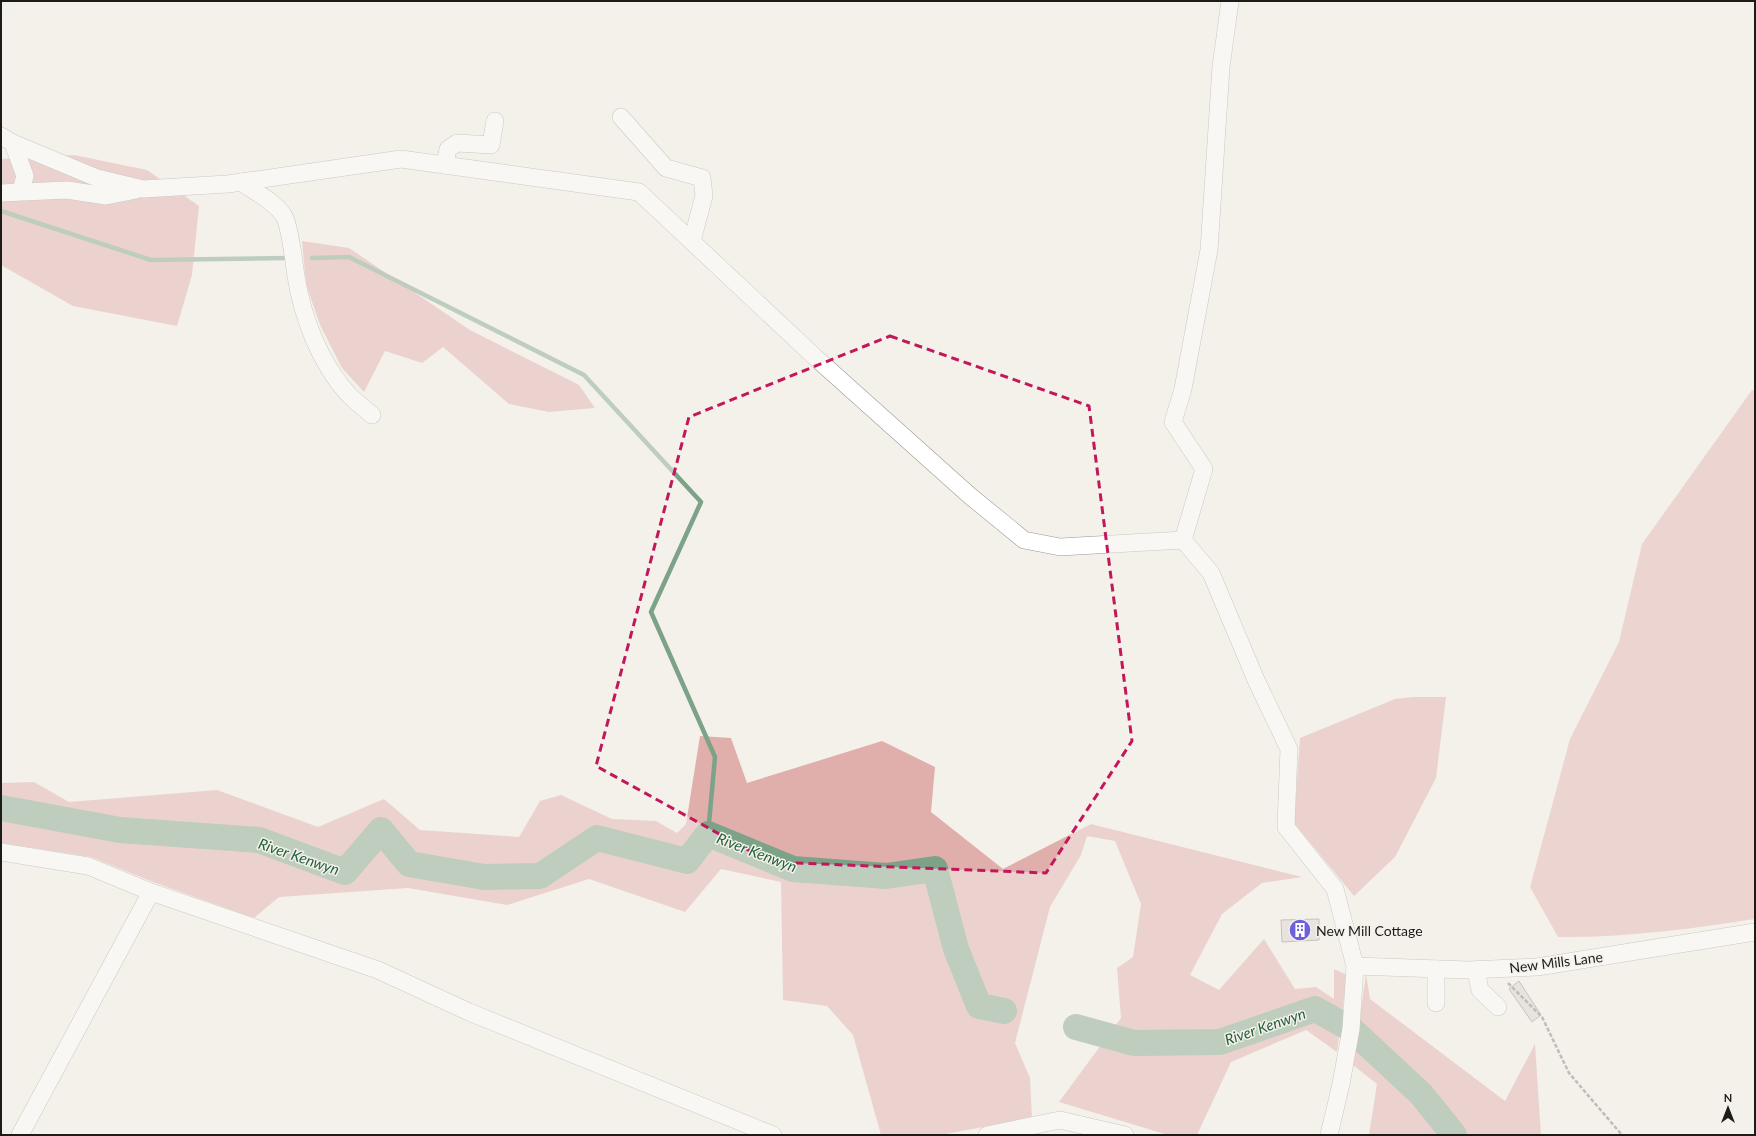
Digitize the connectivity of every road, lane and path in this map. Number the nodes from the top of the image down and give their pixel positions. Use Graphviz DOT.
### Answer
graph roads {
  1 [pos="1230,1"];
  2 [pos="621,117"];
  3 [pos="495,120"];
  4 [pos="7,139"];
  5 [pos="445,165"];
  6 [pos="241,182"];
  7 [pos="143,189"];
  8 [pos="21,191"];
  9 [pos="1,193"];
  10 [pos="692,241"];
  11 [pos="372,415"];
  12 [pos="1183,540"];
  13 [pos="1,852"];
  14 [pos="151,892"];
  15 [pos="1755,932"];
  16 [pos="1355,966"];
  17 [pos="1436,969"];
  18 [pos="1493,969"];
  19 [pos="1476,970"];
  20 [pos="1436,1003"];
  21 [pos="1498,1007"];
  22 [pos="20,1135"];
  23 [pos="773,1135"];
  24 [pos="987,1135"];
  25 [pos="1125,1135"];
  26 [pos="1328,1135"];
  27 [pos="1622,1135"];
  1 -- 12 [label="street"];
  2 -- 10 [label="street"];
  3 -- 5 [label="street"];
  4 -- 7 [label="street"];
  4 -- 8 [label="street"];
  5 -- 6 [label="street"];
  5 -- 10 [label="street"];
  6 -- 7 [label="street"];
  6 -- 11 [label="street"];
  7 -- 8 [label="street"];
  8 -- 9 [label="street"];
  10 -- 12 [label="street"];
  12 -- 16 [label="street"];
  13 -- 14 [label="street"];
  14 -- 22 [label="street"];
  14 -- 23 [label="street"];
  15 -- 18 [label="street, New Mills Lane"];
  16 -- 17 [label="street, New Mills Lane"];
  16 -- 26 [label="street"];
  17 -- 19 [label="street, New Mills Lane"];
  17 -- 20 [label="street"];
  18 -- 19 [label="street, New Mills Lane"];
  18 -- 27 [label="path"];
  19 -- 21 [label="street"];
  24 -- 25 [label="street"];
}
